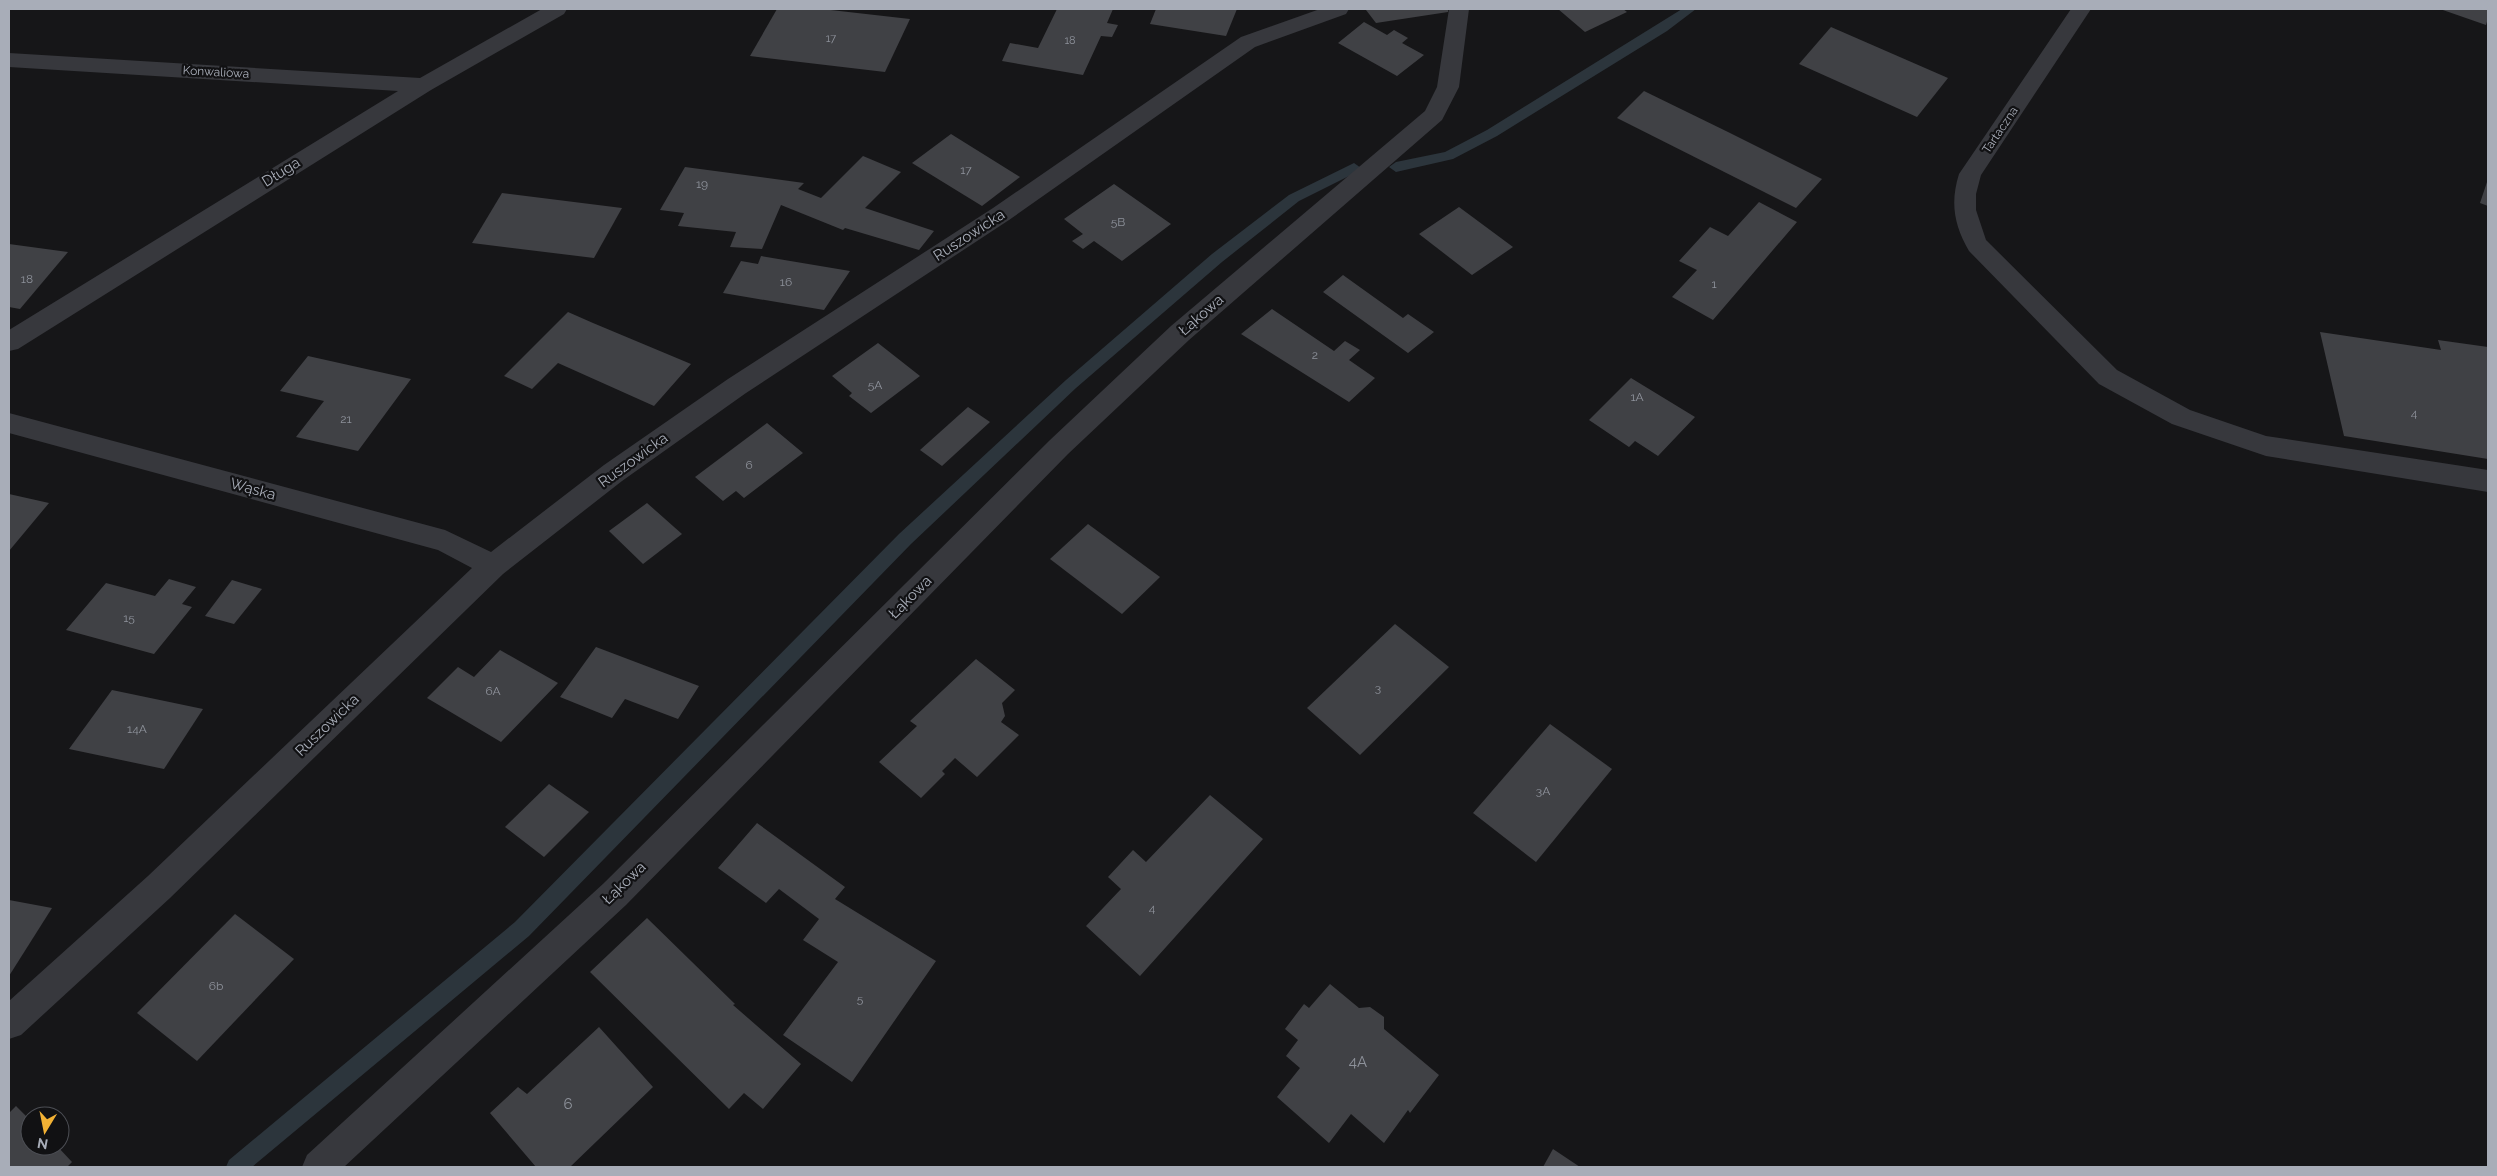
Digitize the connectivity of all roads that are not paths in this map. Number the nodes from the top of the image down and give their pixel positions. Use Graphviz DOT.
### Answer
graph roads {
  1 [pos="557,9"];
  2 [pos="1339,9"];
  3 [pos="1459,9"];
  4 [pos="2081,9"];
  5 [pos="9,60"];
  6 [pos="423,84"];
  7 [pos="9,342"];
  8 [pos="9,423"];
  9 [pos="2488,481"];
  10 [pos="493,566"];
  11 [pos="9,1023"];
  12 [pos="319,1167"];
  1 -- 6 [label="street, Długa"];
  2 -- 10 [label="street, Ruszowicka"];
  3 -- 12 [label="street, Łąkowa"];
  4 -- 9 [label="street, Tartaczna"];
  5 -- 6 [label="street, Konwaliowa"];
  6 -- 7 [label="street, Długa"];
  8 -- 10 [label="street, Wąska"];
  10 -- 11 [label="street, Ruszowicka"];
}
